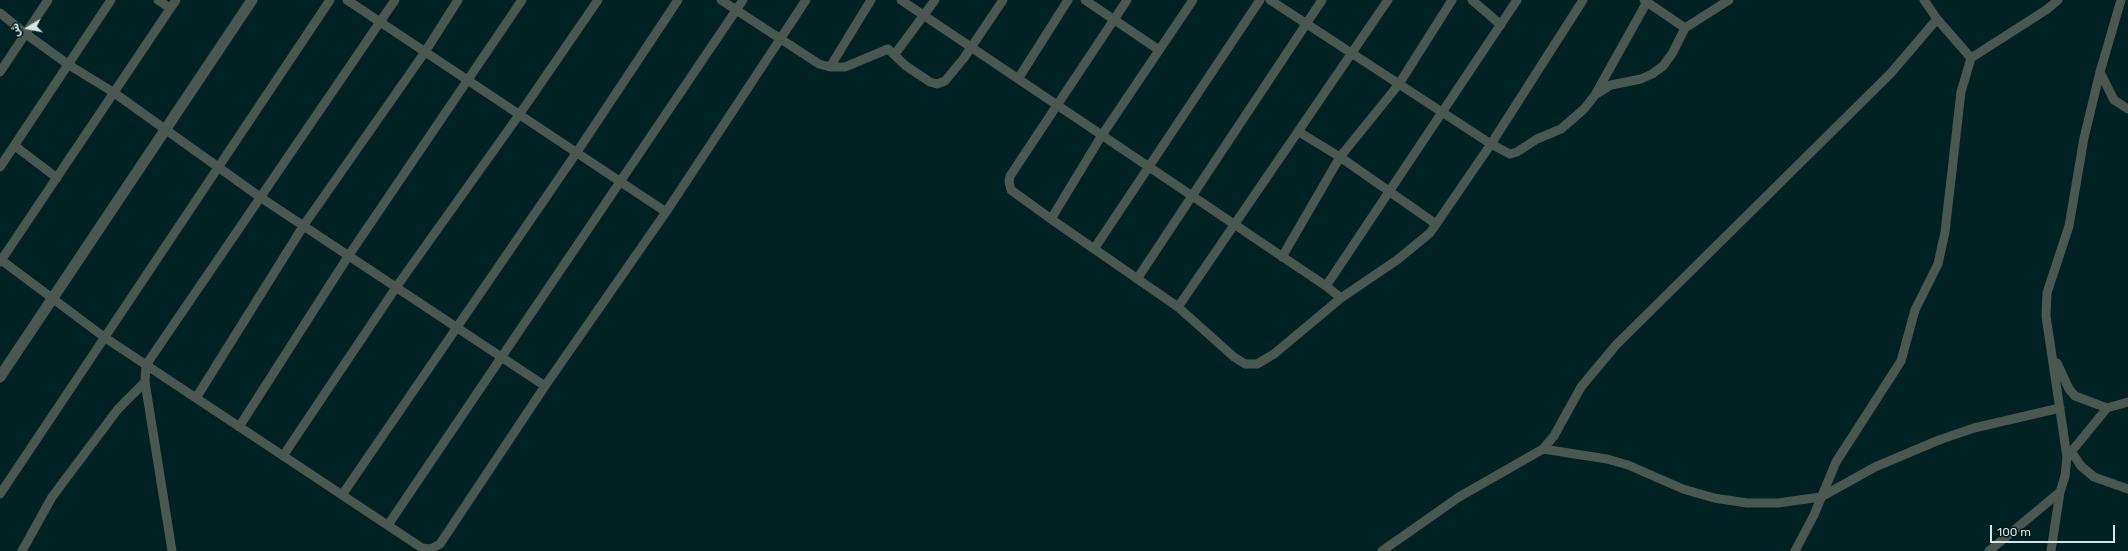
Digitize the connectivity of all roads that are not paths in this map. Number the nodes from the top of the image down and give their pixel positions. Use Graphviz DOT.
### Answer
graph roads {
  1 [pos="48,0"];
  2 [pos="111,0"];
  3 [pos="158,0"];
  4 [pos="176,0"];
  5 [pos="252,0"];
  6 [pos="330,0"];
  7 [pos="347,0"];
  8 [pos="395,0"];
  9 [pos="458,0"];
  10 [pos="522,0"];
  11 [pos="598,0"];
  12 [pos="678,0"];
  13 [pos="721,0"];
  14 [pos="743,0"];
  15 [pos="806,0"];
  16 [pos="871,0"];
  17 [pos="901,0"];
  18 [pos="935,0"];
  19 [pos="1003,0"];
  20 [pos="1068,0"];
  21 [pos="1085,0"];
  22 [pos="1128,0"];
  23 [pos="1193,0"];
  24 [pos="1260,0"];
  25 [pos="1270,0"];
  26 [pos="1322,0"];
  27 [pos="1388,0"];
  28 [pos="1452,0"];
  29 [pos="1472,0"];
  30 [pos="1517,0"];
  31 [pos="1583,0"];
  32 [pos="1729,0"];
  33 [pos="1924,0"];
  34 [pos="2058,0"];
  35 [pos="2121,0"];
  36 [pos="1646,1"];
  37 [pos="170,8"];
  38 [pos="736,10"];
  39 [pos="0,13"];
  40 [pos="924,16"];
  41 [pos="1937,19"];
  42 [pos="1114,20"];
  43 [pos="380,22"];
  44 [pos="1307,22"];
  45 [pos="1501,25"];
  46 [pos="1685,28"];
  47 [pos="26,34"];
  48 [pos="780,40"];
  49 [pos="972,47"];
  50 [pos="1159,50"];
  51 [pos="424,52"];
  52 [pos="895,54"];
  53 [pos="1352,54"];
  54 [pos="1971,58"];
  55 [pos="69,65"];
  56 [pos="830,67"];
  57 [pos="0,72"];
  58 [pos="2100,72"];
  59 [pos="1018,79"];
  60 [pos="468,81"];
  61 [pos="1399,84"];
  62 [pos="113,92"];
  63 [pos="1595,95"];
  64 [pos="1058,106"];
  65 [pos="2128,109"];
  66 [pos="1443,113"];
  67 [pos="519,115"];
  68 [pos="167,129"];
  69 [pos="1299,132"];
  70 [pos="1102,135"];
  71 [pos="1491,144"];
  72 [pos="15,146"];
  73 [pos="577,152"];
  74 [pos="1340,157"];
  75 [pos="0,168"];
  76 [pos="217,168"];
  77 [pos="1149,168"];
  78 [pos="57,178"];
  79 [pos="620,181"];
  80 [pos="1390,191"];
  81 [pos="260,197"];
  82 [pos="1192,197"];
  83 [pos="666,212"];
  84 [pos="1051,219"];
  85 [pos="1436,224"];
  86 [pos="304,225"];
  87 [pos="1235,225"];
  88 [pos="1094,249"];
  89 [pos="349,255"];
  90 [pos="1282,257"];
  91 [pos="0,260"];
  92 [pos="1137,279"];
  93 [pos="397,286"];
  94 [pos="1326,286"];
  95 [pos="52,297"];
  96 [pos="1341,298"];
  97 [pos="1178,307"];
  98 [pos="457,327"];
  99 [pos="104,338"];
  100 [pos="2052,352"];
  101 [pos="501,357"];
  102 [pos="146,365"];
  103 [pos="0,377"];
  104 [pos="145,382"];
  105 [pos="545,386"];
  106 [pos="196,398"];
  107 [pos="2128,402"];
  108 [pos="2060,408"];
  109 [pos="2107,408"];
  110 [pos="239,426"];
  111 [pos="1542,449"];
  112 [pos="2069,454"];
  113 [pos="283,456"];
  114 [pos="2128,489"];
  115 [pos="2060,492"];
  116 [pos="0,494"];
  117 [pos="342,495"];
  118 [pos="1821,498"];
  119 [pos="388,525"];
  120 [pos="22,551"];
  121 [pos="172,551"];
  122 [pos="1382,551"];
  123 [pos="1795,551"];
  124 [pos="1989,551"];
  125 [pos="2051,551"];
  1 -- 47 [label="street"];
  2 -- 55 [label="street"];
  3 -- 37 [label="street"];
  4 -- 37 [label="street"];
  5 -- 68 [label="street"];
  6 -- 76 [label="street"];
  7 -- 43 [label="street"];
  8 -- 43 [label="street"];
  9 -- 51 [label="street"];
  10 -- 60 [label="street"];
  11 -- 67 [label="street"];
  12 -- 73 [label="street"];
  13 -- 38 [label="street"];
  14 -- 38 [label="street"];
  15 -- 48 [label="street"];
  16 -- 56 [label="street"];
  17 -- 40 [label="street"];
  18 -- 40 [label="street"];
  19 -- 49 [label="street"];
  20 -- 59 [label="street"];
  21 -- 42 [label="street"];
  22 -- 42 [label="street"];
  23 -- 50 [label="street"];
  24 -- 77 [label="street"];
  25 -- 44 [label="street"];
  26 -- 44 [label="street"];
  27 -- 53 [label="street"];
  28 -- 61 [label="street"];
  29 -- 45 [label="street"];
  30 -- 45 [label="street"];
  31 -- 71 [label="street"];
  32 -- 46 [label="street"];
  33 -- 41 [label="street"];
  34 -- 54 [label="street"];
  35 -- 58 [label="street"];
  36 -- 46 [label="street"];
  36 -- 63 [label="street"];
  37 -- 62 [label="street"];
  38 -- 48 [label="street"];
  38 -- 79 [label="street"];
  39 -- 47 [label="street"];
  40 -- 49 [label="street"];
  40 -- 52 [label="street"];
  41 -- 54 [label="street"];
  41 -- 111 [label="street"];
  42 -- 50 [label="street"];
  42 -- 64 [label="street"];
  43 -- 51 [label="street"];
  43 -- 81 [label="street"];
  44 -- 53 [label="street"];
  44 -- 82 [label="street"];
  45 -- 66 [label="street"];
  46 -- 63 [label="street"];
  47 -- 55 [label="street"];
  47 -- 57 [label="street"];
  48 -- 56 [label="street"];
  48 -- 83 [label="street"];
  49 -- 52 [label="street"];
  49 -- 59 [label="street"];
  50 -- 70 [label="street"];
  51 -- 60 [label="street"];
  51 -- 86 [label="street"];
  52 -- 56 [label="street"];
  53 -- 61 [label="street"];
  53 -- 69 [label="street"];
  54 -- 118 [label="street"];
  55 -- 62 [label="street"];
  55 -- 72 [label="street"];
  58 -- 65 [label="street"];
  58 -- 100 [label="street"];
  59 -- 64 [label="street"];
  60 -- 67 [label="street"];
  60 -- 89 [label="street"];
  61 -- 66 [label="street"];
  61 -- 74 [label="street"];
  62 -- 68 [label="street"];
  62 -- 78 [label="street"];
  63 -- 71 [label="street"];
  64 -- 70 [label="street"];
  64 -- 84 [label="street"];
  66 -- 71 [label="street"];
  66 -- 80 [label="street"];
  67 -- 73 [label="street"];
  67 -- 93 [label="street"];
  68 -- 76 [label="street"];
  68 -- 95 [label="street"];
  69 -- 74 [label="street"];
  69 -- 87 [label="street"];
  70 -- 77 [label="street"];
  70 -- 84 [label="street"];
  71 -- 85 [label="street"];
  72 -- 75 [label="street"];
  72 -- 78 [label="street"];
  73 -- 79 [label="street"];
  73 -- 98 [label="street"];
  74 -- 80 [label="street"];
  74 -- 90 [label="street"];
  76 -- 81 [label="street"];
  76 -- 99 [label="street"];
  77 -- 82 [label="street"];
  77 -- 88 [label="street"];
  78 -- 91 [label="street"];
  79 -- 83 [label="street"];
  79 -- 101 [label="street"];
  80 -- 85 [label="street"];
  80 -- 94 [label="street"];
  81 -- 86 [label="street"];
  81 -- 102 [label="street"];
  82 -- 87 [label="street"];
  82 -- 92 [label="street"];
  83 -- 105 [label="street"];
  84 -- 88 [label="street"];
  85 -- 96 [label="street"];
  86 -- 89 [label="street"];
  86 -- 106 [label="street"];
  87 -- 90 [label="street"];
  87 -- 97 [label="street"];
  88 -- 92 [label="street"];
  89 -- 93 [label="street"];
  89 -- 110 [label="street"];
  90 -- 94 [label="street"];
  91 -- 95 [label="street"];
  92 -- 97 [label="street"];
  93 -- 98 [label="street"];
  93 -- 113 [label="street"];
  94 -- 96 [label="street"];
  95 -- 99 [label="street"];
  95 -- 103 [label="street"];
  96 -- 97 [label="street"];
  98 -- 101 [label="street"];
  98 -- 117 [label="street"];
  99 -- 102 [label="street"];
  99 -- 116 [label="street"];
  100 -- 108 [label="street"];
  100 -- 109 [label="street"];
  101 -- 105 [label="street"];
  101 -- 119 [label="street"];
  102 -- 104 [label="street"];
  102 -- 106 [label="street"];
  104 -- 120 [label="street"];
  104 -- 121 [label="street"];
  105 -- 119 [label="street"];
  106 -- 110 [label="street"];
  107 -- 109 [label="street"];
  108 -- 112 [label="street"];
  108 -- 118 [label="street"];
  109 -- 112 [label="street"];
  110 -- 113 [label="street"];
  111 -- 118 [label="street"];
  111 -- 122 [label="street"];
  112 -- 114 [label="street"];
  112 -- 115 [label="street"];
  113 -- 117 [label="street"];
  115 -- 124 [label="street"];
  115 -- 125 [label="street"];
  117 -- 119 [label="street"];
  118 -- 123 [label="street"];
}
